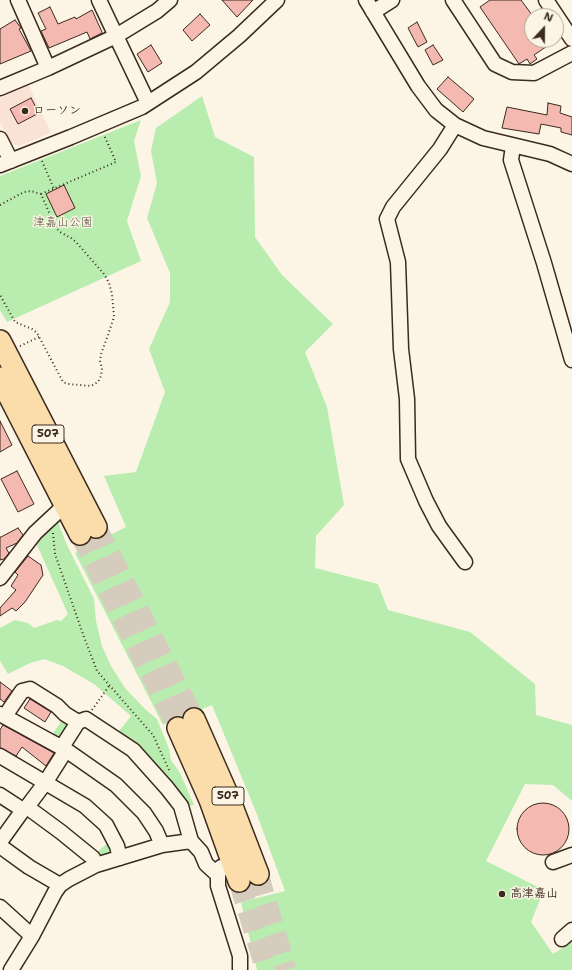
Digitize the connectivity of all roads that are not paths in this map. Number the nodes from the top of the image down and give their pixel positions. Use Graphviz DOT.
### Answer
graph roads {
  1 [pos="18,0"];
  2 [pos="99,0"];
  3 [pos="170,0"];
  4 [pos="277,0"];
  5 [pos="392,0"];
  6 [pos="453,0"];
  7 [pos="546,0"];
  8 [pos="369,6"];
  9 [pos="116,36"];
  10 [pos="572,39"];
  11 [pos="572,53"];
  12 [pos="48,68"];
  13 [pos="0,88"];
  14 [pos="148,103"];
  15 [pos="455,125"];
  16 [pos="0,139"];
  17 [pos="513,146"];
  18 [pos="571,160"];
  19 [pos="5,163"];
  20 [pos="8,345"];
  21 [pos="572,360"];
  22 [pos="0,378"];
  23 [pos="60,510"];
  24 [pos="465,562"];
  25 [pos="0,577"];
  26 [pos="2,715"];
  27 [pos="82,721"];
  28 [pos="64,748"];
  29 [pos="0,756"];
  30 [pos="45,783"];
  31 [pos="0,795"];
  32 [pos="25,808"];
  33 [pos="191,841"];
  34 [pos="0,842"];
  35 [pos="162,845"];
  36 [pos="0,846"];
  37 [pos="227,846"];
  38 [pos="572,855"];
  39 [pos="120,858"];
  40 [pos="553,862"];
  41 [pos="96,865"];
  42 [pos="258,874"];
  43 [pos="218,875"];
  44 [pos="239,881"];
  45 [pos="60,885"];
  46 [pos="0,906"];
  47 [pos="32,936"];
  48 [pos="11,970"];
  49 [pos="240,970"];
  1 -- 12 [label="street"];
  2 -- 9 [label="street"];
  3 -- 9 [label="street"];
  4 -- 14 [label="street"];
  5 -- 8 [label="street"];
  6 -- 11 [label="street"];
  7 -- 10 [label="street"];
  8 -- 15 [label="street"];
  9 -- 12 [label="street"];
  9 -- 14 [label="street"];
  12 -- 13 [label="street"];
  14 -- 19 [label="street"];
  15 -- 17 [label="street"];
  15 -- 24 [label="street"];
  16 -- 19 [label="street"];
  17 -- 18 [label="street"];
  17 -- 21 [label="street"];
  20 -- 23 [label="highway, 507"];
  22 -- 23 [label="highway, 507"];
  23 -- 25 [label="street"];
  26 -- 27 [label="street"];
  26 -- 28 [label="street"];
  27 -- 28 [label="street"];
  27 -- 33 [label="street"];
  28 -- 30 [label="street"];
  28 -- 35 [label="street"];
  29 -- 30 [label="street"];
  30 -- 32 [label="street"];
  30 -- 39 [label="street"];
  31 -- 32 [label="street"];
  32 -- 34 [label="street"];
  32 -- 41 [label="street"];
  33 -- 35 [label="street"];
  33 -- 43 [label="street"];
  35 -- 39 [label="street"];
  36 -- 45 [label="street"];
  37 -- 42 [label="highway, 507"];
  37 -- 43 [label="street"];
  37 -- 44 [label="highway, 507"];
  38 -- 40 [label="street"];
  39 -- 41 [label="street"];
  41 -- 45 [label="street"];
  43 -- 49 [label="street"];
  45 -- 47 [label="street"];
  46 -- 47 [label="street"];
  47 -- 48 [label="street"];
}
